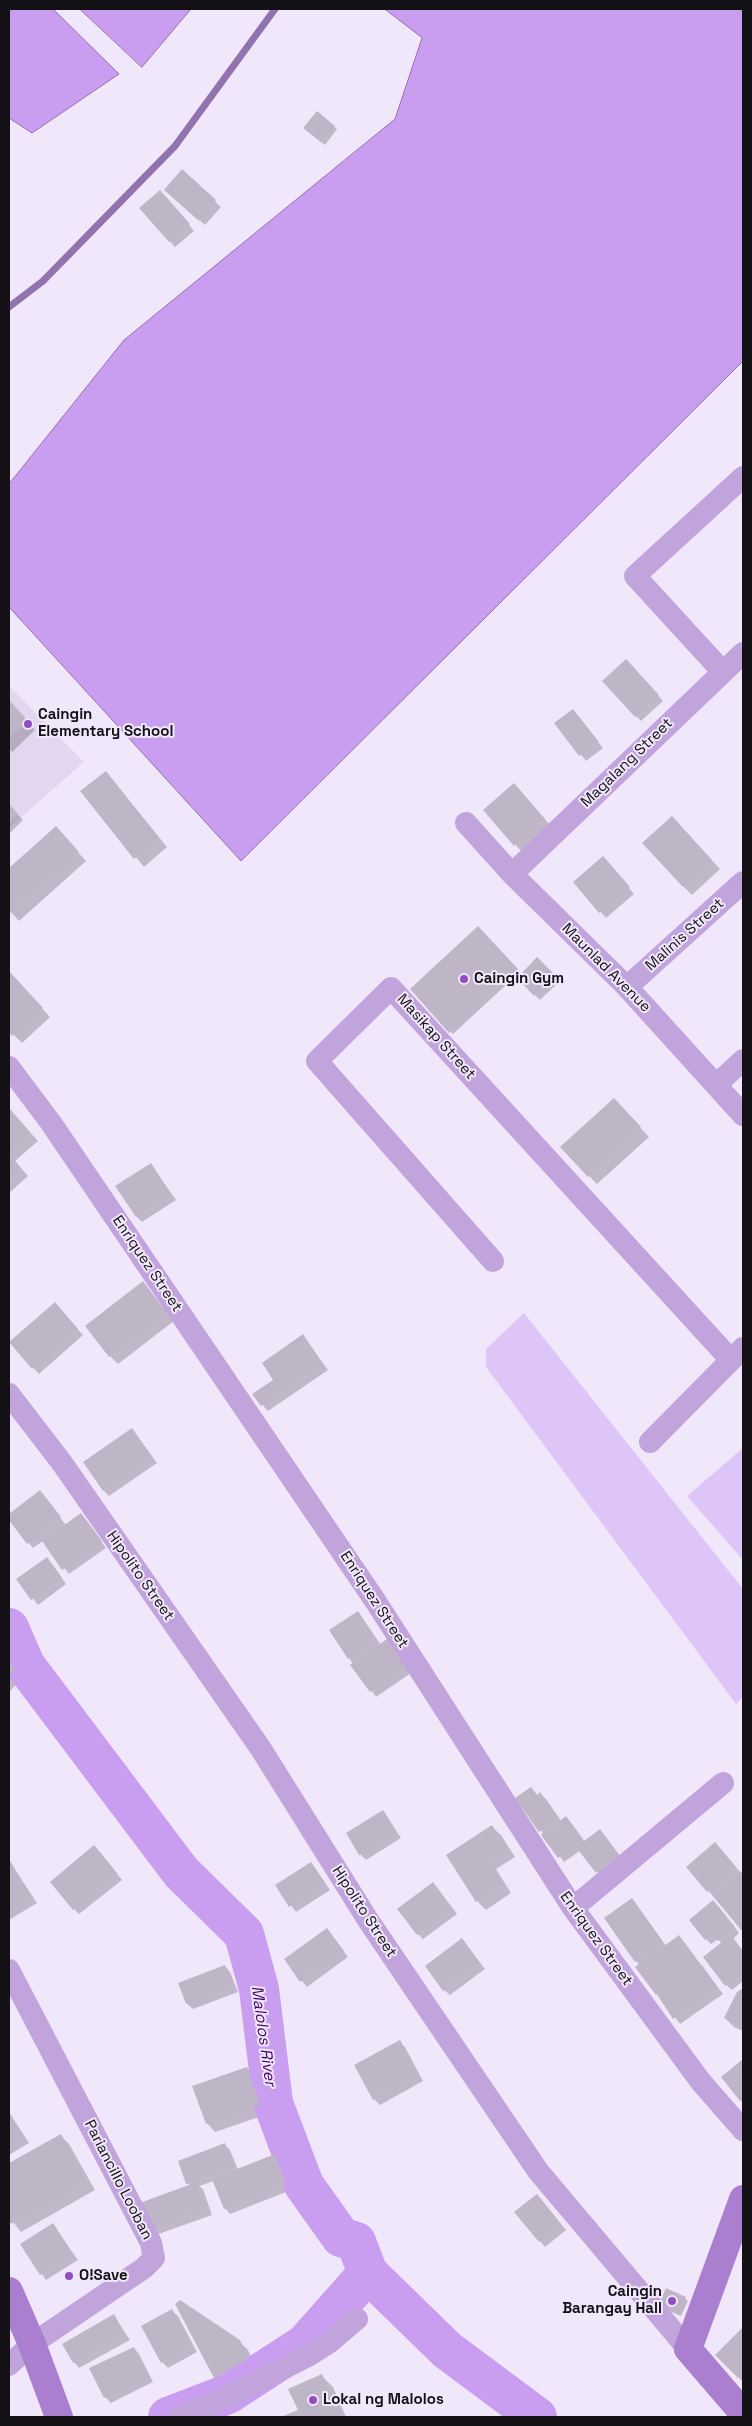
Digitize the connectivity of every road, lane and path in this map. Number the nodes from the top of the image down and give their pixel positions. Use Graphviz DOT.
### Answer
graph roads {
  1 [pos="743,477"];
  2 [pos="743,654"];
  3 [pos="723,672"];
  4 [pos="466,824"];
  5 [pos="512,874"];
  6 [pos="743,882"];
  7 [pos="627,987"];
  8 [pos="743,1060"];
  9 [pos="9,1066"];
  10 [pos="716,1085"];
  11 [pos="743,1115"];
  12 [pos="493,1261"];
  13 [pos="737,1354"];
  14 [pos="9,1394"];
  15 [pos="650,1442"];
  16 [pos="723,1783"];
  17 [pos="573,1908"];
  18 [pos="9,1970"];
  19 [pos="743,2130"];
  20 [pos="743,2200"];
  21 [pos="9,2291"];
  22 [pos="357,2319"];
  23 [pos="32,2344"];
  24 [pos="688,2349"];
  25 [pos="9,2366"];
  26 [pos="743,2413"];
  27 [pos="59,2417"];
  28 [pos="181,2417"];
  1 -- 3 [label="street"];
  2 -- 3 [label="street, Magalang Street"];
  3 -- 5 [label="street, Magalang Street"];
  4 -- 5 [label="street, Maunlad Avenue"];
  5 -- 7 [label="street, Maunlad Avenue"];
  6 -- 7 [label="street, Malinis Street"];
  7 -- 10 [label="street, Maunlad Avenue"];
  8 -- 10 [label="street"];
  9 -- 17 [label="street, Enriquez Street"];
  10 -- 11 [label="street, Maunlad Avenue"];
  12 -- 13 [label="street, Masikap Street"];
  13 -- 15 [label="street"];
  14 -- 24 [label="street, Hipolito Street"];
  16 -- 17 [label="street"];
  17 -- 19 [label="street, Enriquez Street"];
  18 -- 23 [label="street, Pariancillo Looban"];
  20 -- 24 [label="street"];
  21 -- 23 [label="street"];
  22 -- 28 [label="street"];
  23 -- 25 [label="street"];
  23 -- 27 [label="street"];
  24 -- 26 [label="street, Hipolito Street"];
}
